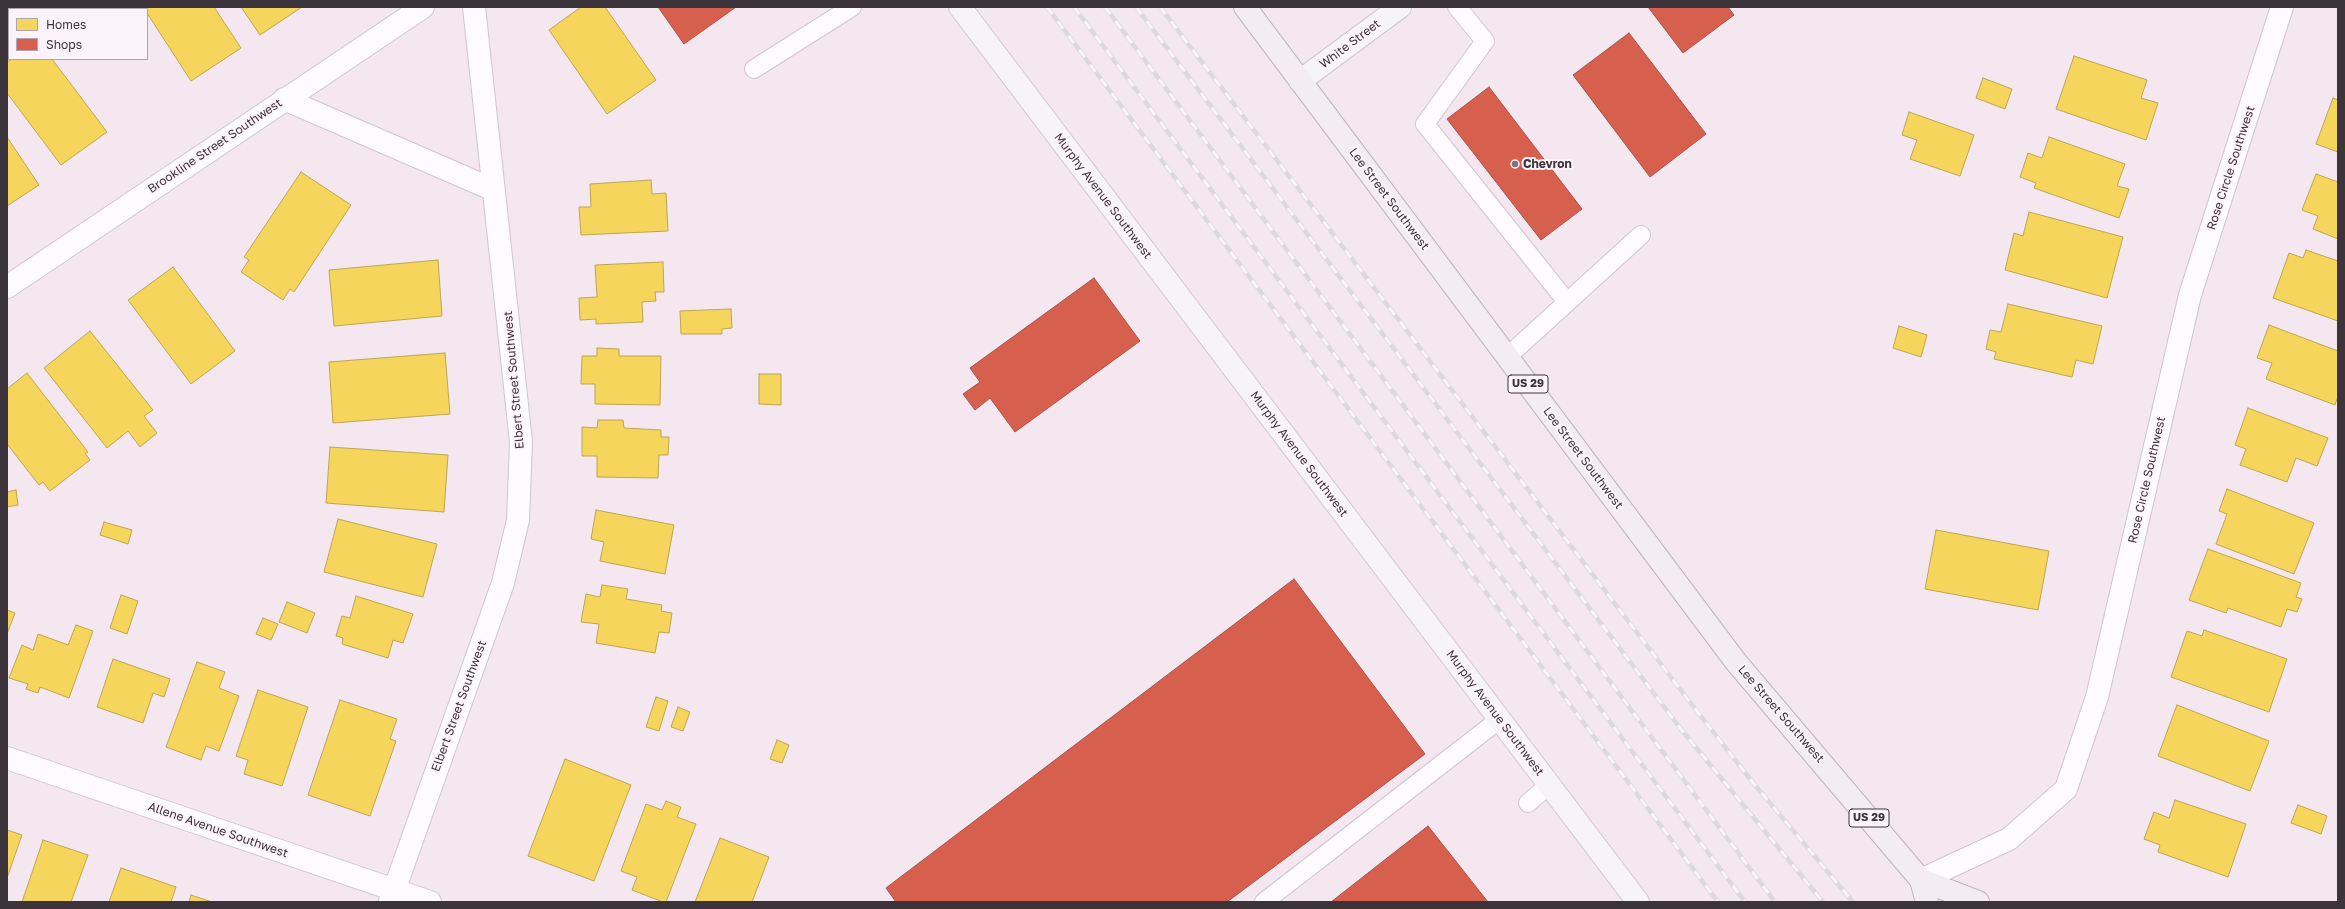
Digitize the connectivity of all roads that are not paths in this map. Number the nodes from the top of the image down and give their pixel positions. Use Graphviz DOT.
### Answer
graph roads {
  1 [pos="423,7"];
  2 [pos="474,7"];
  3 [pos="852,7"];
  4 [pos="960,7"];
  5 [pos="1245,7"];
  6 [pos="1400,7"];
  7 [pos="1458,7"];
  8 [pos="2282,7"];
  9 [pos="754,70"];
  10 [pos="1300,81"];
  11 [pos="284,99"];
  12 [pos="494,190"];
  13 [pos="1641,235"];
  14 [pos="7,287"];
  15 [pos="1567,302"];
  16 [pos="1507,357"];
  17 [pos="1500,719"];
  18 [pos="7,758"];
  19 [pos="1549,785"];
  20 [pos="1528,803"];
  21 [pos="1921,880"];
  22 [pos="392,896"];
  23 [pos="430,902"];
  24 [pos="1264,902"];
  25 [pos="1638,902"];
  26 [pos="1927,902"];
  27 [pos="1978,902"];
  1 -- 11 [label="street, Brookline Street Southwest"];
  2 -- 12 [label="street, Elbert Street Southwest"];
  3 -- 9 [label="lane"];
  4 -- 17 [label="street, Murphy Avenue Southwest"];
  5 -- 10 [label="main road, Lee Street Southwest / US 29"];
  6 -- 10 [label="street, White Street"];
  7 -- 15 [label="lane"];
  8 -- 21 [label="street, Rose Circle Southwest"];
  10 -- 16 [label="main road, Lee Street Southwest / US 29"];
  11 -- 12 [label="street"];
  11 -- 14 [label="street, Brookline Street Southwest"];
  12 -- 22 [label="street, Elbert Street Southwest"];
  13 -- 15 [label="lane"];
  15 -- 16 [label="lane"];
  16 -- 21 [label="main road, Lee Street Southwest / US 29"];
  17 -- 19 [label="street, Murphy Avenue Southwest"];
  17 -- 24 [label="lane"];
  18 -- 22 [label="street, Allene Avenue Southwest"];
  19 -- 20 [label="lane"];
  19 -- 25 [label="street, Murphy Avenue Southwest"];
  21 -- 26 [label="main road, Lee Street Southwest / US 29"];
  21 -- 27 [label="main road, US 29"];
  22 -- 23 [label="street, Allene Avenue Southwest"];
}
